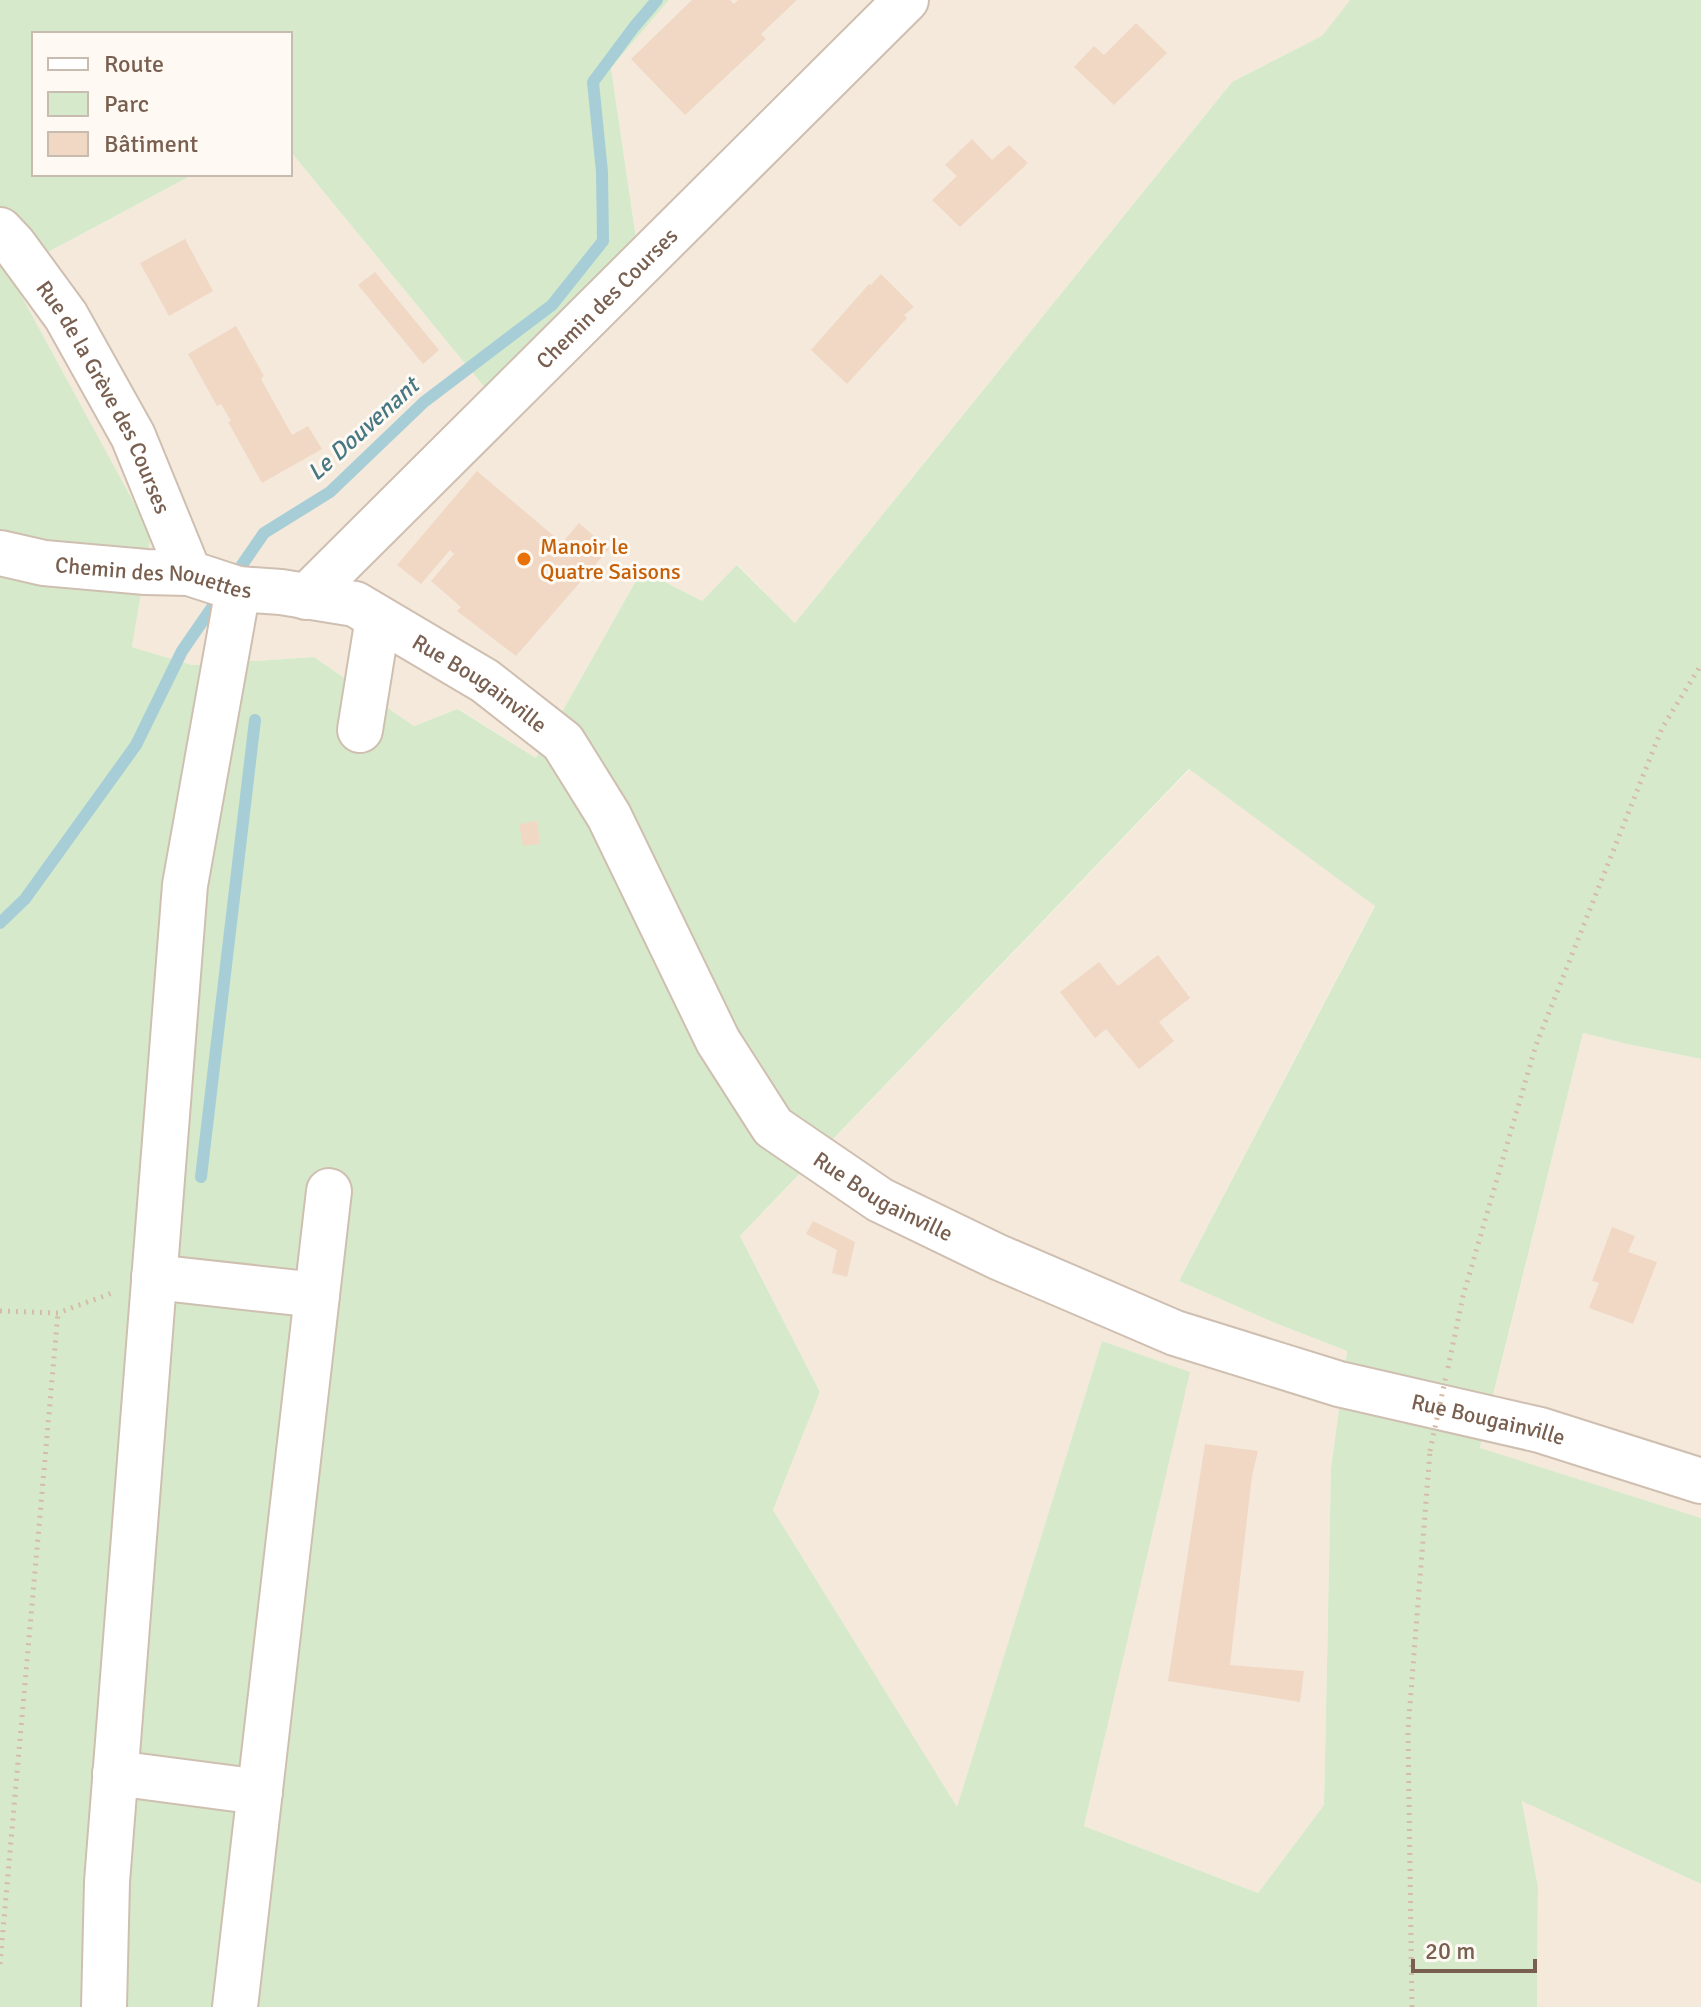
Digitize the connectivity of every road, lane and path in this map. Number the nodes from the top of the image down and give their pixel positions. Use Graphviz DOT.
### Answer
graph roads {
  1 [pos="906,0"];
  2 [pos="0,230"];
  3 [pos="0,553"];
  4 [pos="189,573"];
  5 [pos="238,589"];
  6 [pos="306,597"];
  7 [pos="378,618"];
  8 [pos="1701,665"];
  9 [pos="360,730"];
  10 [pos="329,1191"];
  11 [pos="154,1277"];
  12 [pos="317,1295"];
  13 [pos="0,1311"];
  14 [pos="58,1313"];
  15 [pos="1701,1481"];
  16 [pos="115,1773"];
  17 [pos="260,1792"];
  18 [pos="0,1964"];
  19 [pos="104,2007"];
  20 [pos="235,2007"];
  21 [pos="1412,2007"];
  1 -- 6 [label="street, Chemin des Courses"];
  2 -- 4 [label="street, Rue de la Grève des Courses"];
  3 -- 4 [label="street, Chemin des Nouettes"];
  4 -- 5 [label="street, Chemin des Nouettes"];
  5 -- 6 [label="street, Chemin des Nouettes"];
  5 -- 11 [label="street"];
  6 -- 7 [label="street, Rue Bougainville"];
  7 -- 9 [label="street"];
  7 -- 15 [label="street, Rue Bougainville"];
  8 -- 21 [label="path, bridge"];
  10 -- 12 [label="street"];
  11 -- 12 [label="street"];
  11 -- 14 [label="path"];
  11 -- 16 [label="street"];
  12 -- 17 [label="street"];
  13 -- 14 [label="path"];
  14 -- 18 [label="path"];
  16 -- 17 [label="street"];
  16 -- 19 [label="street"];
  17 -- 20 [label="street"];
}
